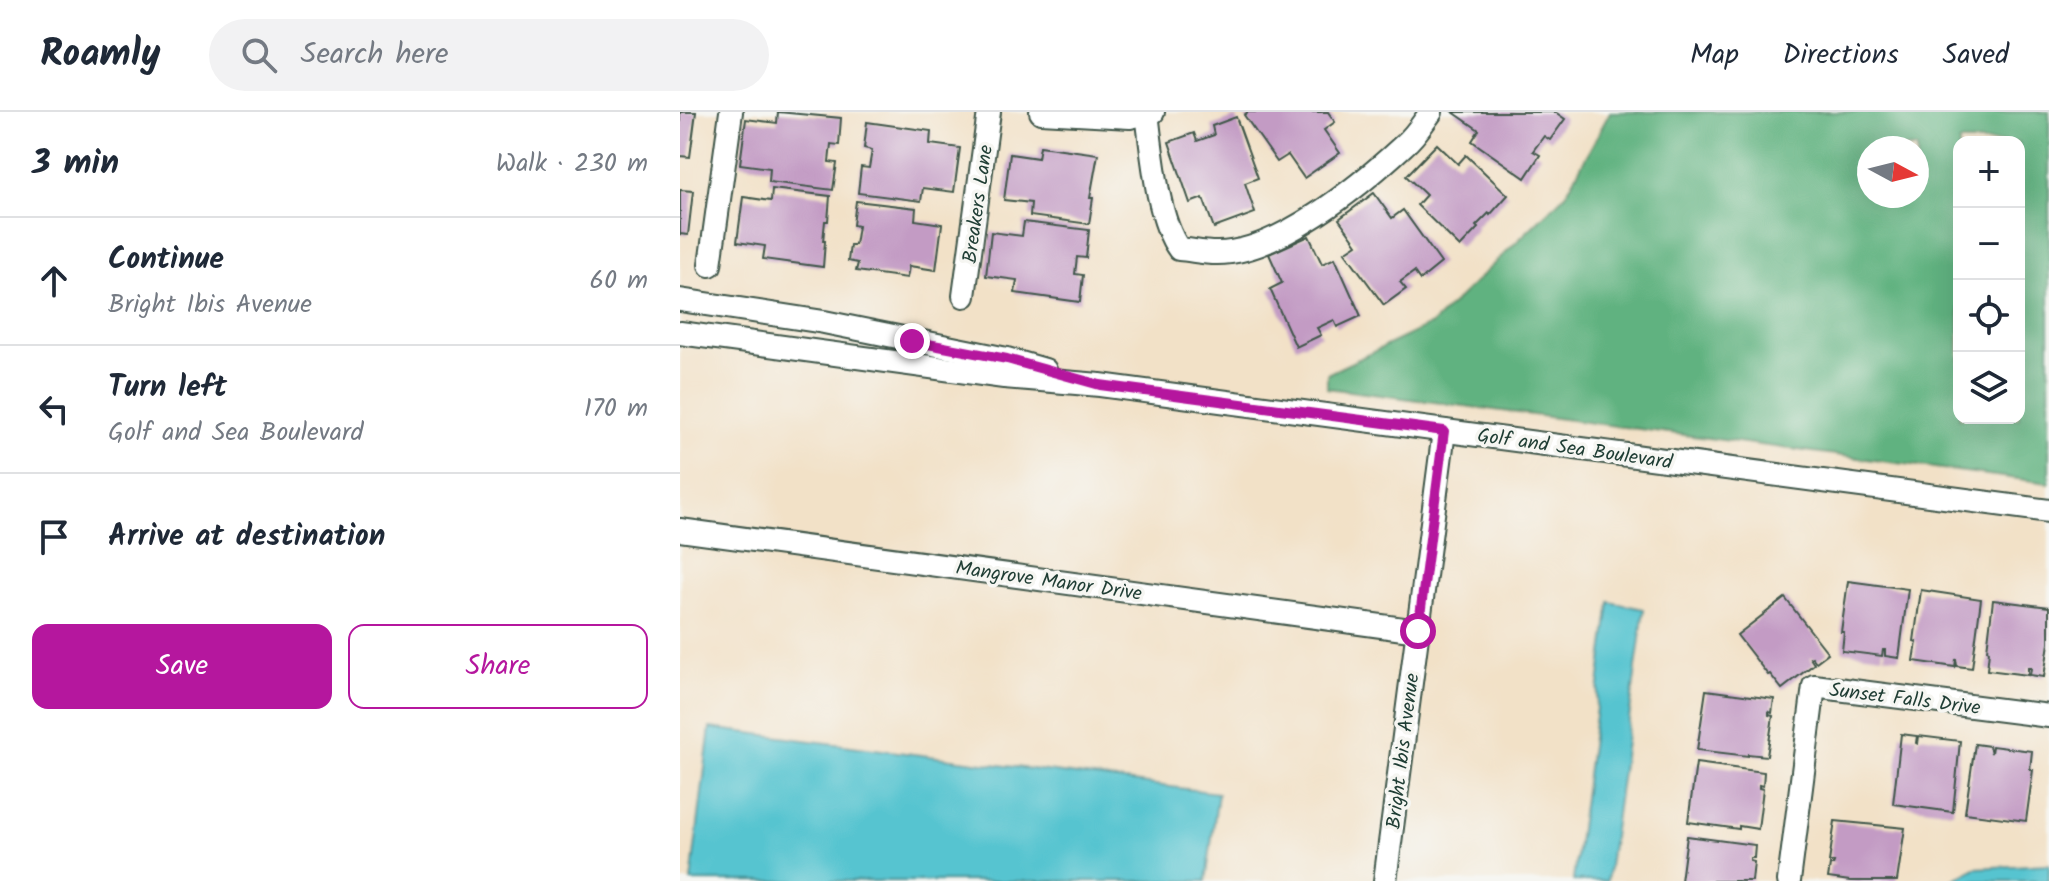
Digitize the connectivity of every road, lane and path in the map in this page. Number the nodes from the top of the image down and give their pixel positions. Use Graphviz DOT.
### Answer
graph roads {
  1 [pos="731,112"];
  2 [pos="989,112"];
  3 [pos="1041,112"];
  4 [pos="1431,112"];
  5 [pos="1150,113"];
  6 [pos="710,265"];
  7 [pos="964,296"];
  8 [pos="680,300"];
  9 [pos="680,333"];
  10 [pos="1100,385"];
  11 [pos="1444,431"];
  12 [pos="2049,511"];
  13 [pos="680,530"];
  14 [pos="1418,631"];
  15 [pos="2049,716"];
  16 [pos="1385,881"];
  17 [pos="1789,881"];
  1 -- 6 [label="street"];
  2 -- 7 [label="street, Breakers Lane"];
  3 -- 5 [label="street"];
  4 -- 5 [label="street"];
  8 -- 10 [label="street, Golf and Sea Boulevard"];
  9 -- 10 [label="street, Golf and Sea Boulevard"];
  10 -- 11 [label="street, Golf and Sea Boulevard"];
  11 -- 12 [label="street, Golf and Sea Boulevard"];
  11 -- 14 [label="street, Bright Ibis Avenue"];
  13 -- 14 [label="street, Mangrove Manor Drive"];
  14 -- 16 [label="street, Bright Ibis Avenue"];
  15 -- 17 [label="street, Sunset Falls Drive"];
}
